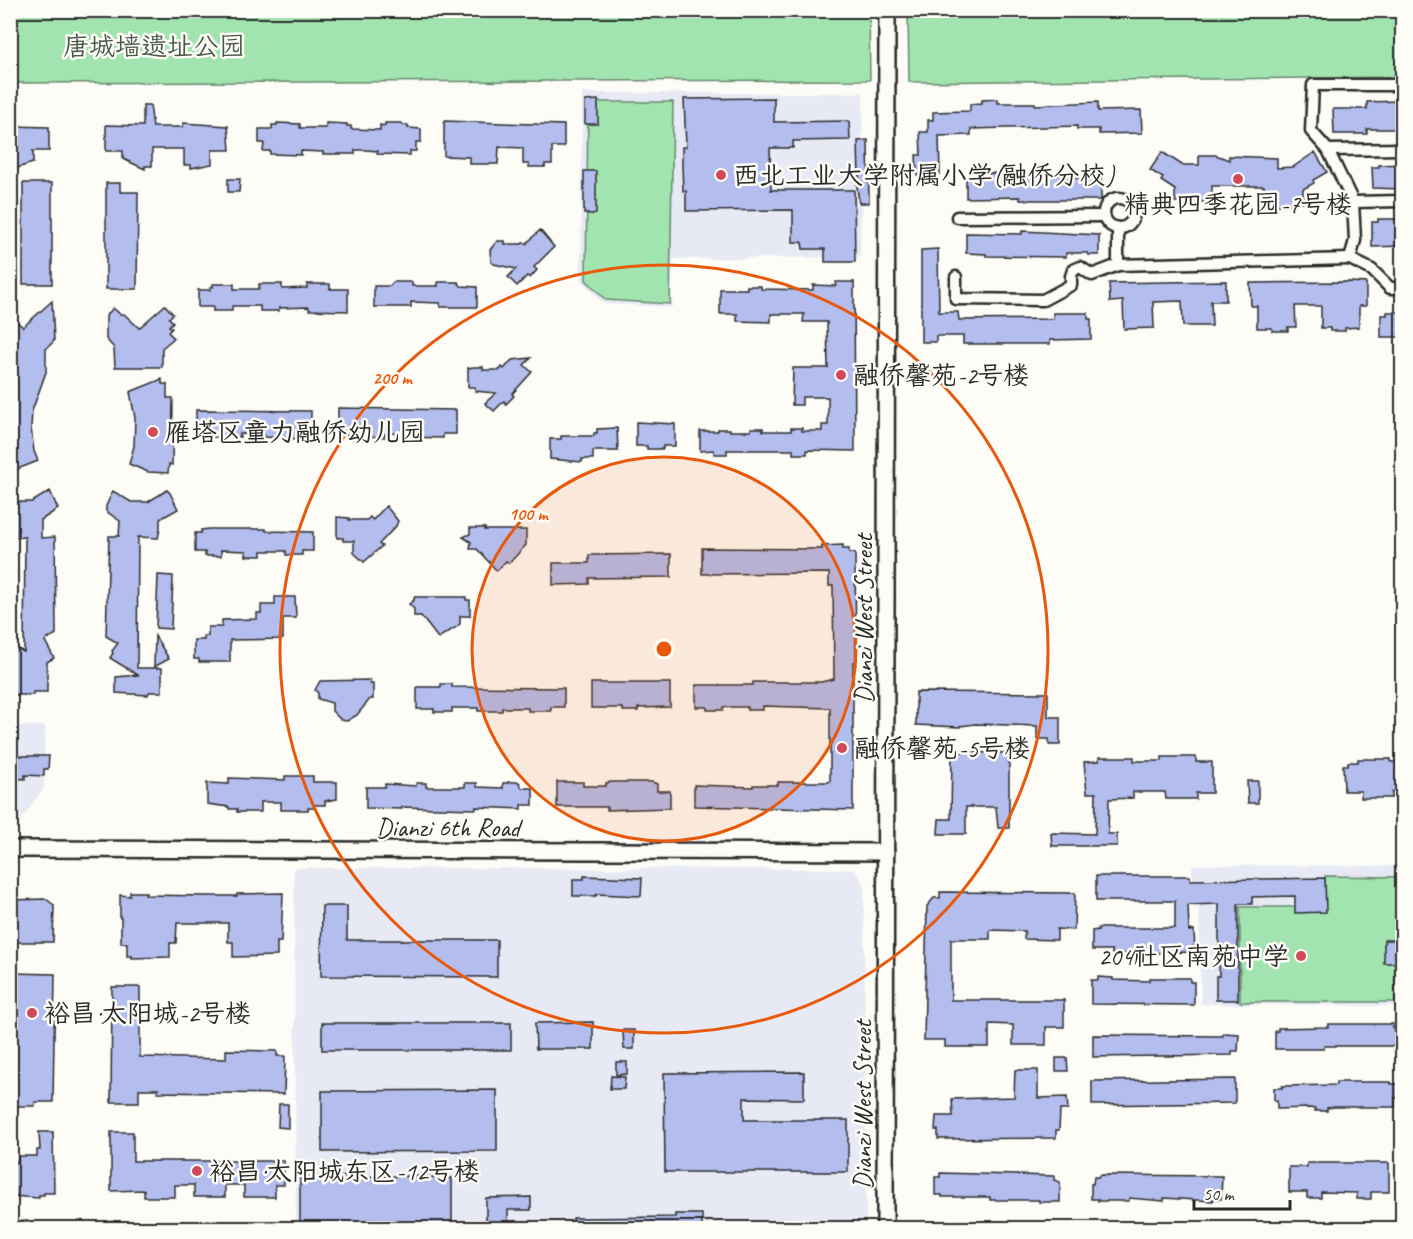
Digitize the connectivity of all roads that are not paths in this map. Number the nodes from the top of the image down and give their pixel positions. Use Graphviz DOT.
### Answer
graph roads {
  1 [pos="887,10"];
  2 [pos="1402,85"];
  3 [pos="1402,149"];
  4 [pos="1328,150"];
  5 [pos="1402,201"];
  6 [pos="1353,202"];
  7 [pos="1103,216"];
  8 [pos="957,217"];
  9 [pos="1118,228"];
  10 [pos="1350,259"];
  11 [pos="1118,265"];
  12 [pos="956,278"];
  13 [pos="1402,288"];
  14 [pos="10,849"];
  15 [pos="886,852"];
  16 [pos="885,1228"];
  1 -- 15 [label="street, Dianzi West Street"];
  2 -- 4 [label="street"];
  3 -- 4 [label="street"];
  4 -- 6 [label="street"];
  5 -- 6 [label="street"];
  6 -- 10 [label="street"];
  7 -- 8 [label="street"];
  7 -- 9 [label="street"];
  7 -- 9 [label="street"];
  9 -- 11 [label="street"];
  10 -- 11 [label="street"];
  10 -- 13 [label="street"];
  11 -- 12 [label="street"];
  14 -- 15 [label="street, Dianzi 6th Road"];
  15 -- 16 [label="street, Dianzi West Street"];
}
